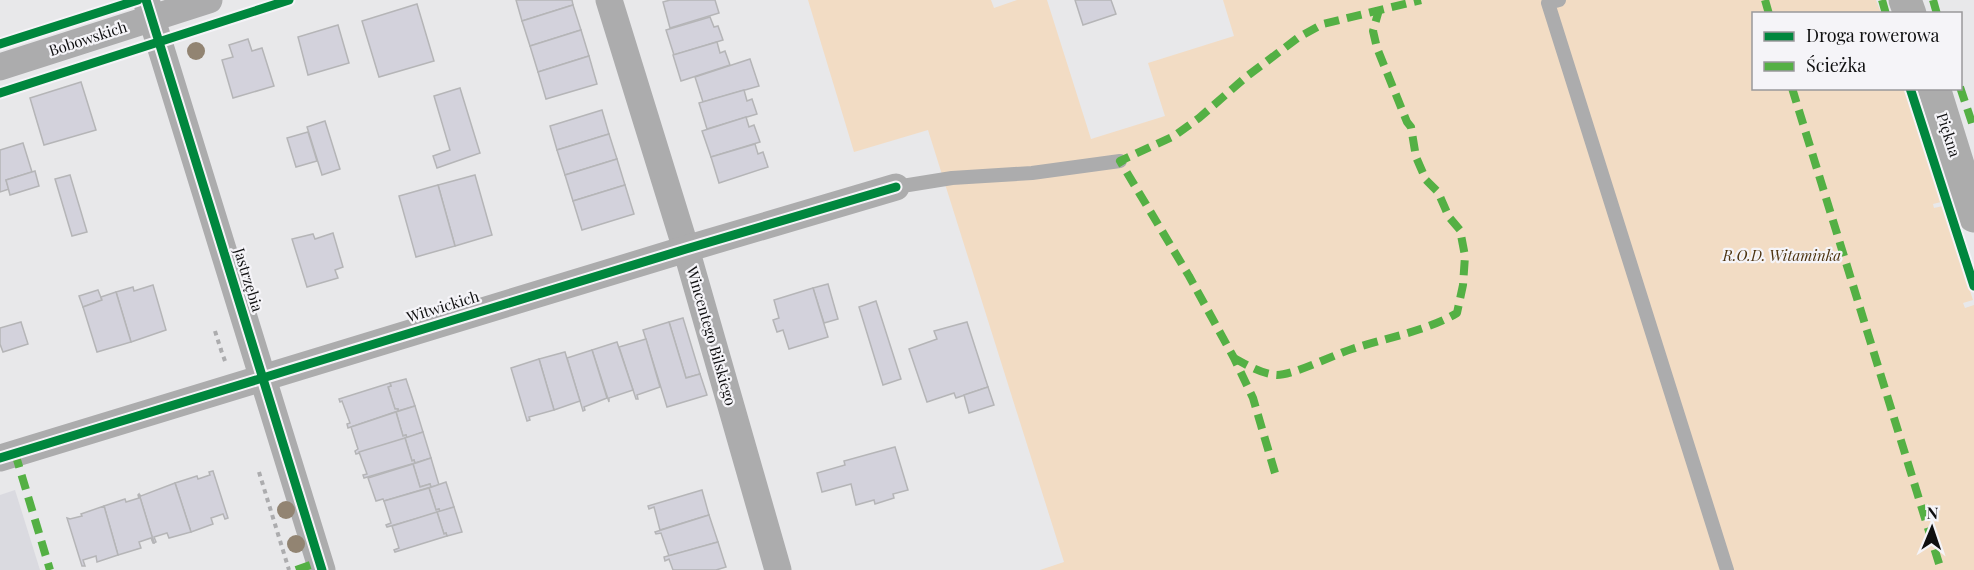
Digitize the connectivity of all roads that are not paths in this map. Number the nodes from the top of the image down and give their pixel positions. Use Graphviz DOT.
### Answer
graph roads {
  1 [pos="209,0"];
  2 [pos="609,0"];
  3 [pos="1559,0"];
  4 [pos="149,9"];
  5 [pos="0,67"];
  6 [pos="1935,90"];
  7 [pos="1120,161"];
  8 [pos="896,187"];
  9 [pos="1974,216"];
  10 [pos="686,249"];
  11 [pos="263,378"];
  12 [pos="0,458"];
  13 [pos="322,570"];
  14 [pos="778,570"];
  15 [pos="1727,570"];
  1 -- 4 [label="street, Bobowskich"];
  2 -- 10 [label="street, Wincentego Bilskiego"];
  3 -- 15 [label="lane"];
  4 -- 5 [label="street, Bobowskich"];
  4 -- 11 [label="street, Jastrzębia"];
  6 -- 9 [label="street, Piękna"];
  7 -- 8 [label="lane"];
  8 -- 10 [label="street, Witwickich"];
  10 -- 11 [label="street, Witwickich"];
  10 -- 14 [label="street, Wincentego Bilskiego"];
  11 -- 12 [label="street, Witwickich"];
  11 -- 13 [label="street, Jastrzębia"];
}
